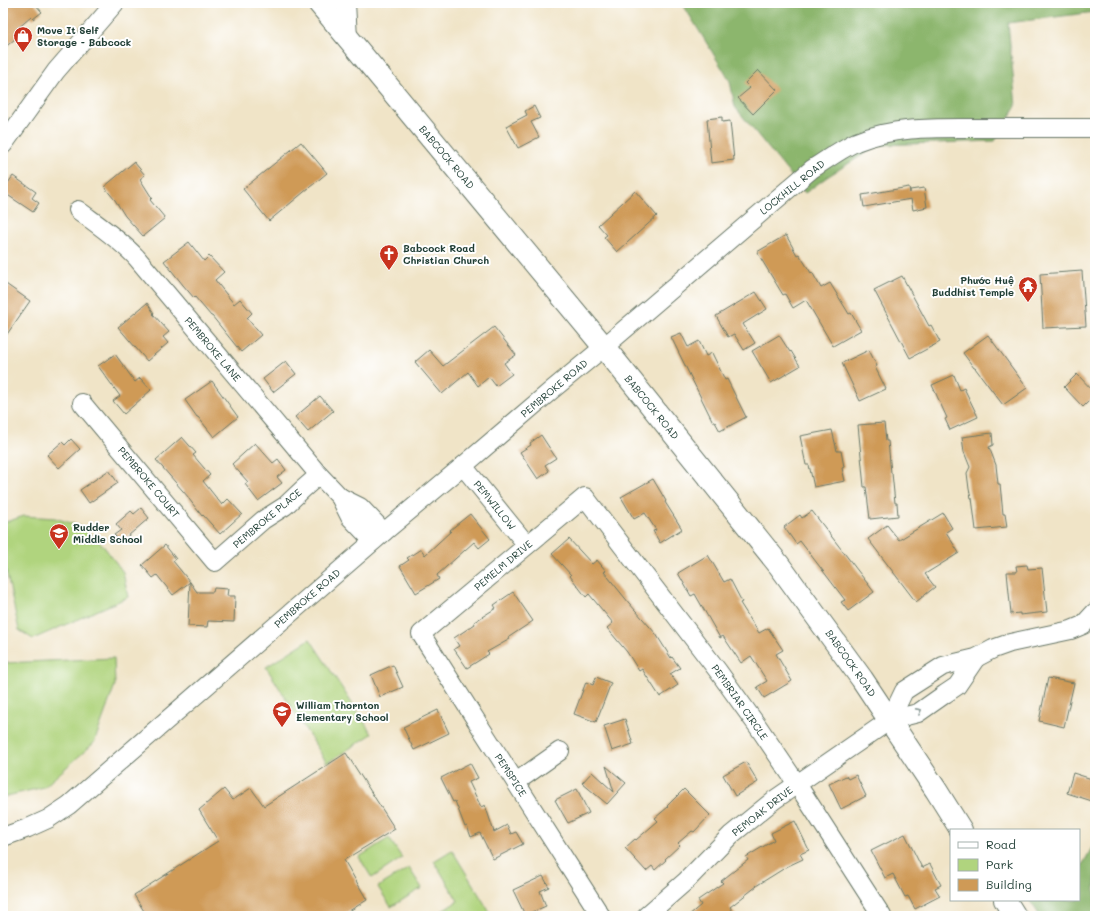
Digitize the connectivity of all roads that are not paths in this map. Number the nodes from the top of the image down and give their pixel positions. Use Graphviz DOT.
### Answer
graph roads {
  1 [pos="115,3"];
  2 [pos="319,3"];
  3 [pos="346,3"];
  4 [pos="348,38"];
  5 [pos="1095,128"];
  6 [pos="3,145"];
  7 [pos="78,210"];
  8 [pos="604,347"];
  9 [pos="82,402"];
  10 [pos="463,466"];
  11 [pos="319,475"];
  12 [pos="585,497"];
  13 [pos="378,536"];
  14 [pos="527,545"];
  15 [pos="216,562"];
  16 [pos="1095,612"];
  17 [pos="421,634"];
  18 [pos="976,658"];
  19 [pos="932,674"];
  20 [pos="945,694"];
  21 [pos="890,720"];
  22 [pos="560,751"];
  23 [pos="516,782"];
  24 [pos="797,784"];
  25 [pos="960,829"];
  26 [pos="3,837"];
  27 [pos="1006,901"];
  28 [pos="600,916"];
  29 [pos="646,916"];
  30 [pos="882,916"];
  31 [pos="1015,916"];
  1 -- 6 [label="street"];
  2 -- 4 [label="main road, BABCOCK ROAD"];
  3 -- 4 [label="street"];
  4 -- 8 [label="main road, BABCOCK ROAD"];
  5 -- 8 [label="street, LOCKHILL ROAD"];
  7 -- 11 [label="street, PEMBROKE LANE"];
  8 -- 10 [label="street, PEMBROKE ROAD"];
  8 -- 21 [label="main road, BABCOCK ROAD"];
  9 -- 15 [label="street, PEMBROKE COURT"];
  10 -- 13 [label="street, PEMBROKE ROAD"];
  10 -- 14 [label="street, PEMWILLOW"];
  11 -- 13 [label="street, PEMBROKE LANE"];
  11 -- 15 [label="street, PEMBROKE PLACE"];
  12 -- 14 [label="street, PEMELM DRIVE"];
  12 -- 24 [label="street, PEMBRIAR CIRCLE"];
  13 -- 26 [label="street, PEMBROKE ROAD"];
  14 -- 17 [label="street, PEMELM DRIVE"];
  16 -- 18 [label="street"];
  17 -- 23 [label="street, PEMSPICE"];
  18 -- 19 [label="street"];
  18 -- 20 [label="street"];
  19 -- 20 [label="street"];
  19 -- 21 [label="street"];
  21 -- 20 [label="street, one-way"];
  21 -- 24 [label="street, PEMOAK DRIVE"];
  21 -- 25 [label="main road, BABCOCK ROAD"];
  22 -- 23 [label="street"];
  23 -- 28 [label="street, PEMSPICE"];
  24 -- 29 [label="street, PEMOAK DRIVE"];
  24 -- 30 [label="street, PEMBRIAR CIRCLE"];
  27 -- 31 [label="main road"];
}
